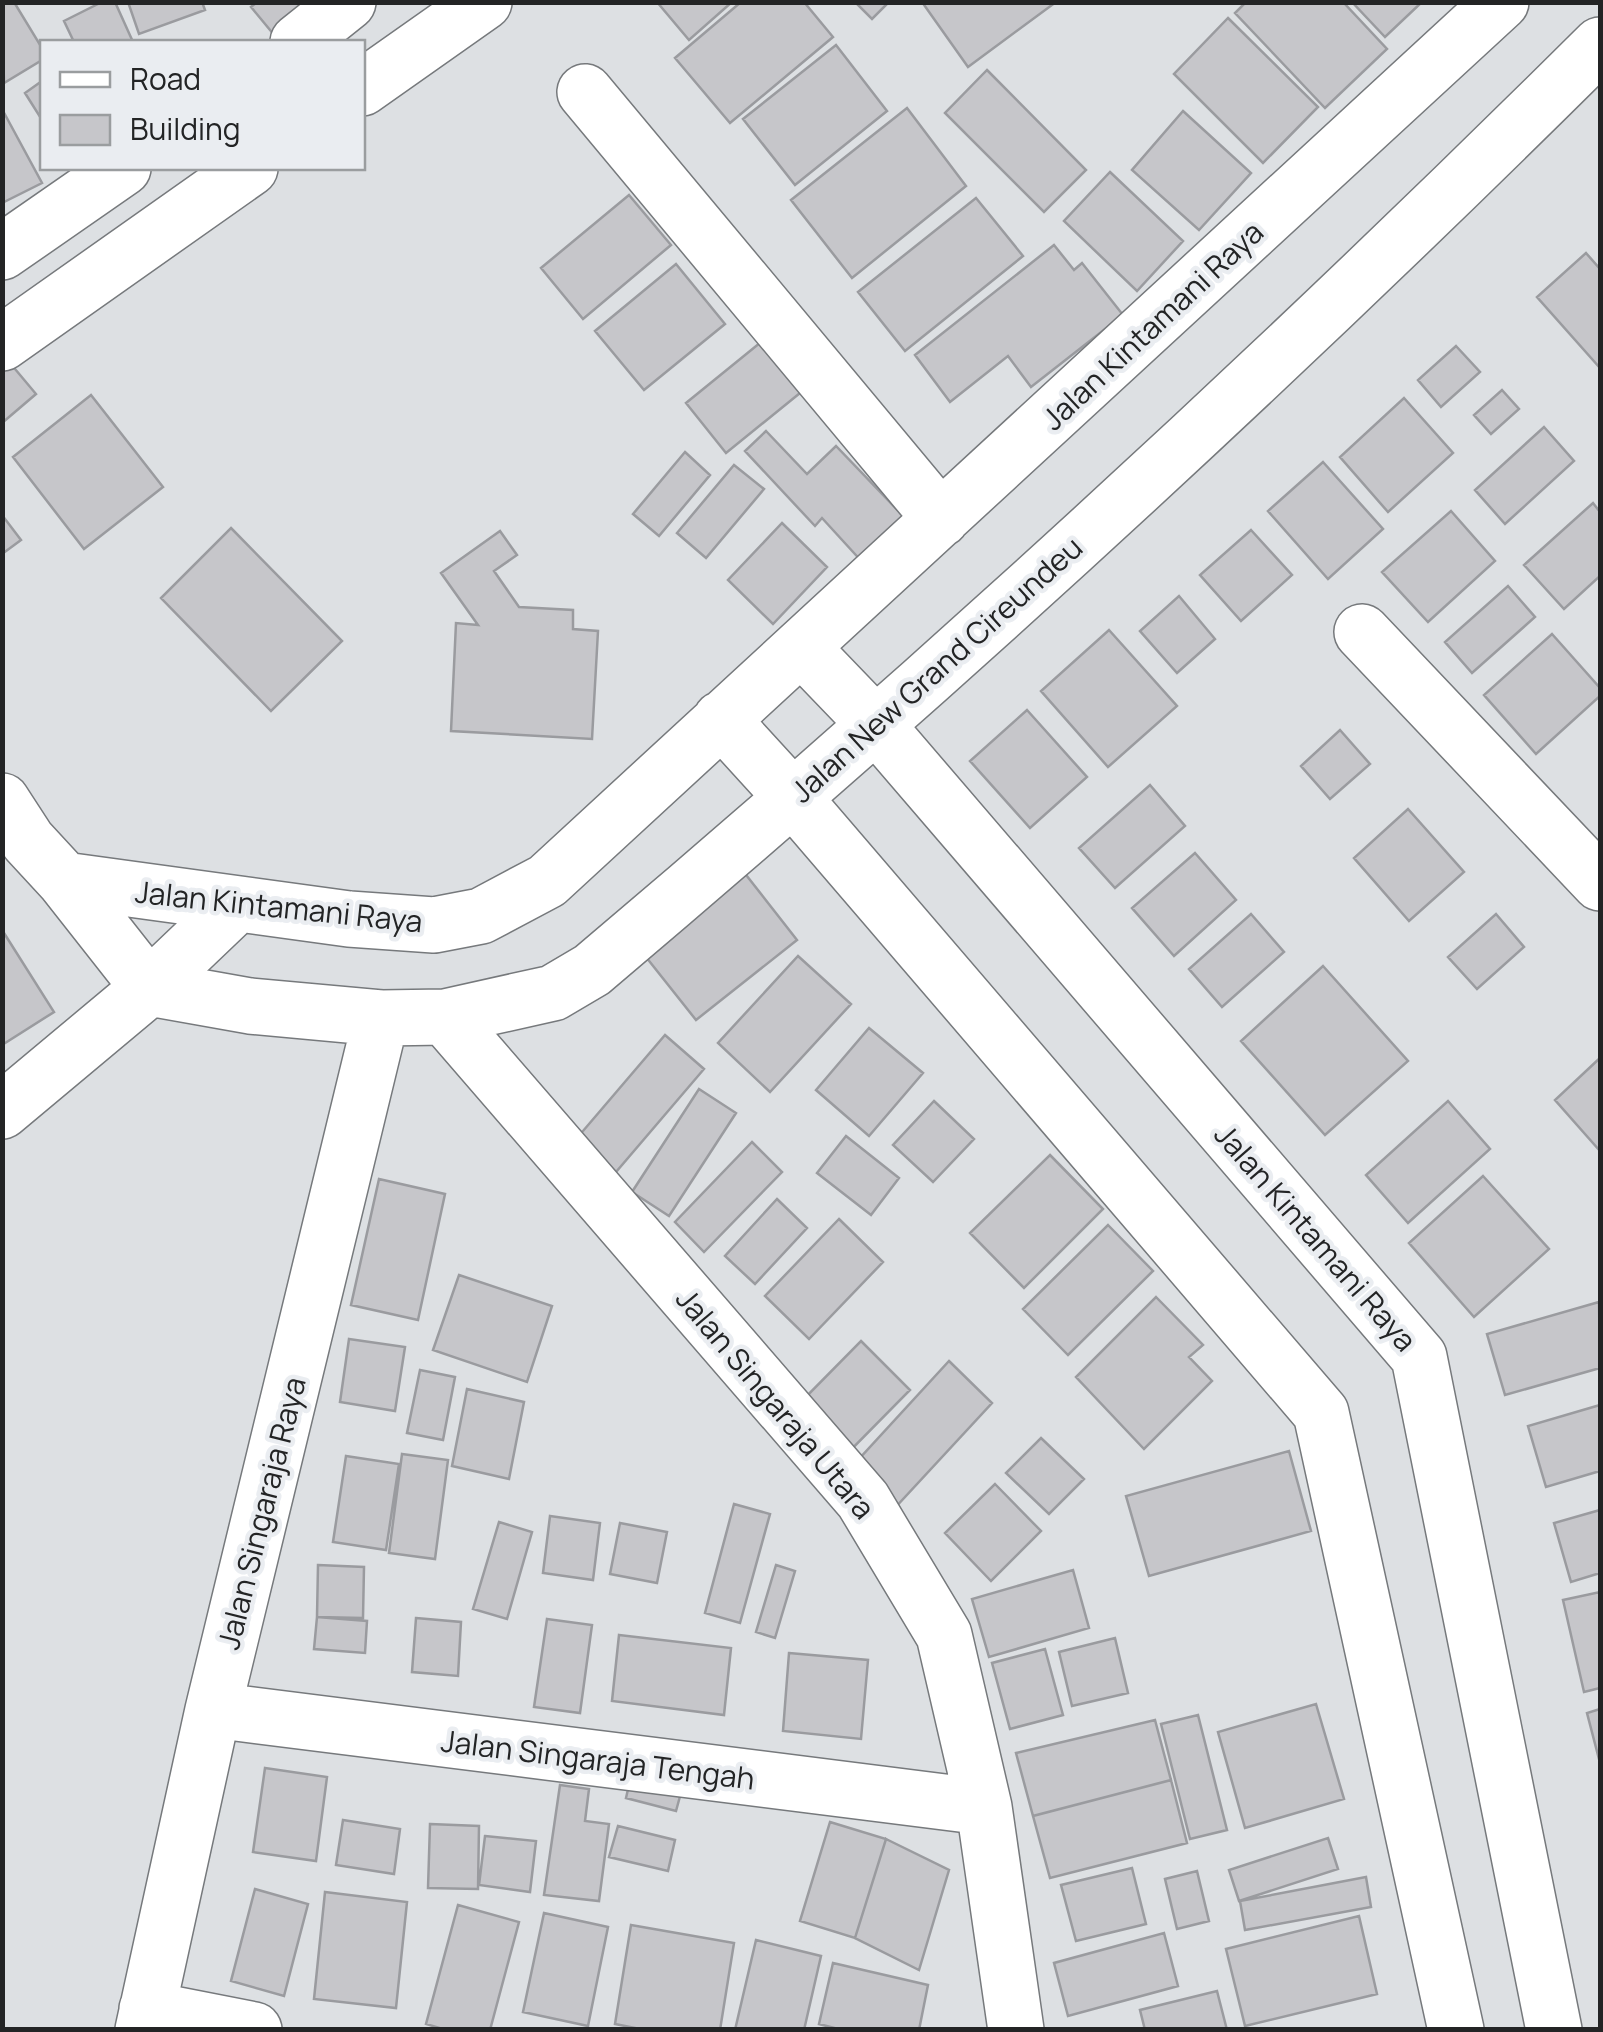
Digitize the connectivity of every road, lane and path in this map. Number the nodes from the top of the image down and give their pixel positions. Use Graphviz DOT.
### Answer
graph roads {
  1 [pos="348,2"];
  2 [pos="484,2"];
  3 [pos="1502,2"];
  4 [pos="300,40"];
  5 [pos="1600,45"];
  6 [pos="365,86"];
  7 [pos="585,92"];
  8 [pos="120,170"];
  9 [pos="247,170"];
  10 [pos="2,252"];
  11 [pos="2,343"];
  12 [pos="942,519"];
  13 [pos="1362,632"];
  14 [pos="801,647"];
  15 [pos="721,719"];
  16 [pos="877,726"];
  17 [pos="794,799"];
  18 [pos="2,801"];
  19 [pos="64,880"];
  20 [pos="1600,883"];
  21 [pos="238,904"];
  22 [pos="148,988"];
  23 [pos="446,1017"];
  24 [pos="380,1018"];
  25 [pos="2,1111"];
  26 [pos="213,1710"];
  27 [pos="984,1807"];
  28 [pos="145,2019"];
  29 [pos="254,2030"];
  30 [pos="1016,2030"];
  31 [pos="1456,2030"];
  32 [pos="1554,2030"];
  1 -- 4 [label="street"];
  2 -- 6 [label="street"];
  3 -- 12 [label="street, Jalan Kintamani Raya"];
  5 -- 16 [label="street, Jalan New Grand Cireundeu"];
  7 -- 12 [label="street"];
  8 -- 10 [label="street"];
  9 -- 11 [label="street"];
  12 -- 14 [label="street, Jalan Kintamani Raya"];
  13 -- 20 [label="street"];
  14 -- 15 [label="street, Jalan Kintamani Raya"];
  14 -- 16 [label="street, Jalan Kintamani Raya"];
  15 -- 17 [label="street"];
  15 -- 21 [label="street, Jalan Kintamani Raya"];
  16 -- 17 [label="street, Jalan New Grand Cireundeu"];
  16 -- 32 [label="street, Jalan Kintamani Raya"];
  17 -- 23 [label="street, Jalan New Grand Cireundeu"];
  17 -- 31 [label="street"];
  18 -- 19 [label="street"];
  19 -- 21 [label="street, Jalan Kintamani Raya"];
  19 -- 22 [label="street"];
  21 -- 22 [label="street"];
  22 -- 24 [label="street, Jalan New Grand Cireundeu"];
  22 -- 25 [label="street"];
  23 -- 24 [label="street, Jalan New Grand Cireundeu"];
  23 -- 27 [label="street, Jalan Singaraja Utara"];
  24 -- 26 [label="street, Jalan Singaraja Raya"];
  26 -- 27 [label="street, Jalan Singaraja Tengah"];
  26 -- 28 [label="street, Jalan Singaraja Raya"];
  27 -- 30 [label="street, Jalan Singaraja Utara"];
  28 -- 29 [label="street, Jalan Singaraja Raya"];
}
